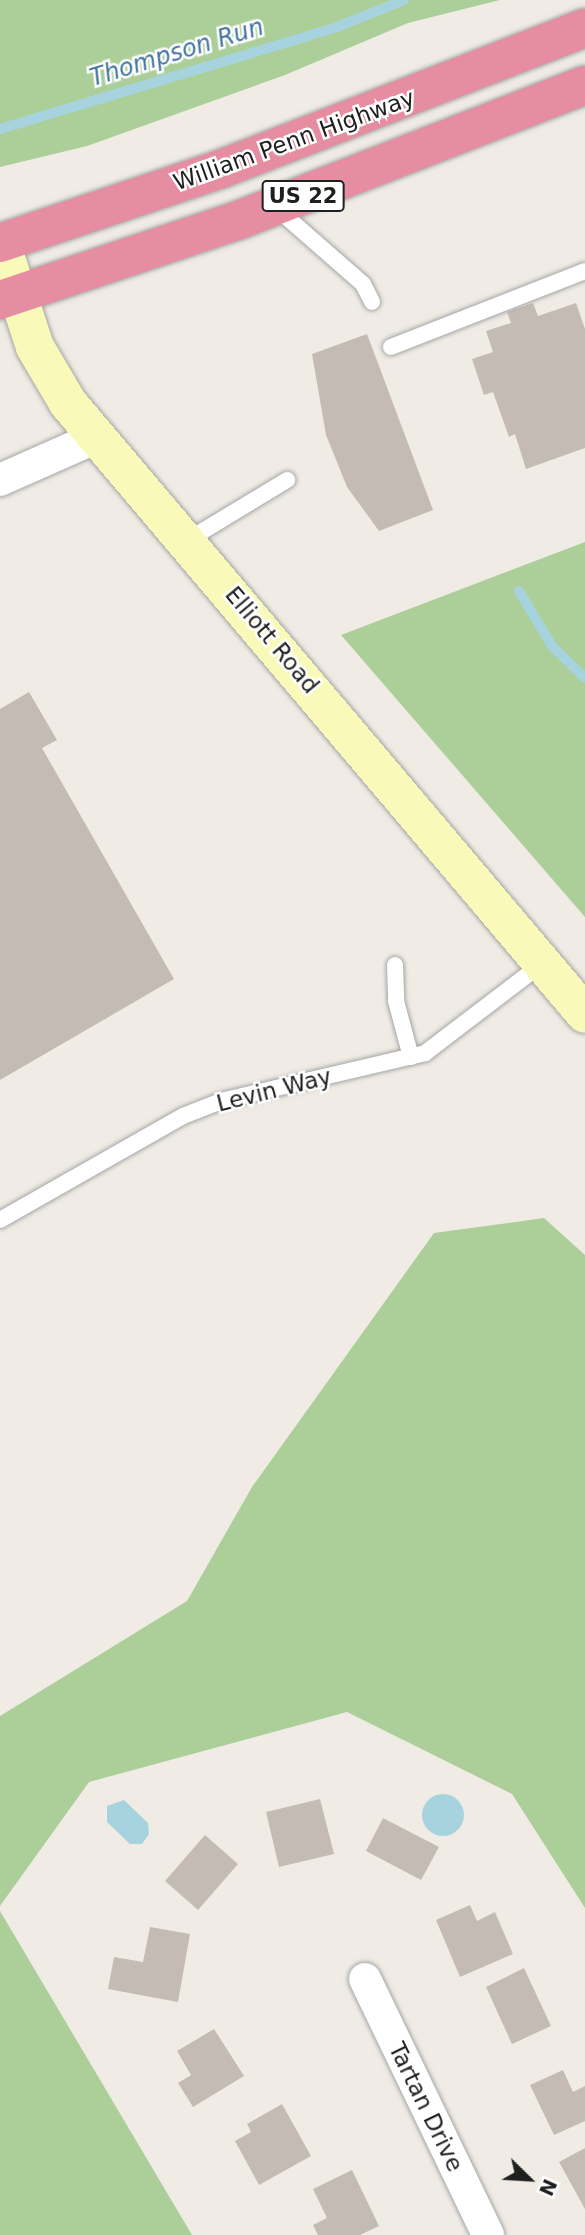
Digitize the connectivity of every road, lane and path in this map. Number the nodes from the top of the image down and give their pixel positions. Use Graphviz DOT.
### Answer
graph roads {
  1 [pos="585,28"];
  2 [pos="585,85"];
  3 [pos="275,207"];
  4 [pos="0,243"];
  5 [pos="585,271"];
  6 [pos="9,298"];
  7 [pos="372,302"];
  8 [pos="391,347"];
  9 [pos="97,437"];
  10 [pos="0,480"];
  11 [pos="286,480"];
  12 [pos="188,540"];
  13 [pos="543,963"];
  14 [pos="395,965"];
  15 [pos="585,1014"];
  16 [pos="411,1057"];
  17 [pos="0,1220"];
  18 [pos="365,1979"];
  19 [pos="488,2235"];
  1 -- 4 [label="highway, William Penn Highway / US 22"];
  2 -- 3 [label="highway, US 22"];
  3 -- 6 [label="highway, US 22"];
  3 -- 7 [label="lane"];
  4 -- 6 [label="street, Elliott Road"];
  5 -- 8 [label="lane"];
  6 -- 9 [label="street, Elliott Road"];
  9 -- 10 [label="street"];
  9 -- 12 [label="street, Elliott Road"];
  11 -- 12 [label="lane"];
  12 -- 13 [label="street, Elliott Road"];
  13 -- 15 [label="street, Elliott Road"];
  13 -- 16 [label="lane, Levin Way"];
  14 -- 16 [label="lane"];
  16 -- 17 [label="lane, Levin Way"];
  18 -- 19 [label="street, Tartan Drive"];
}
